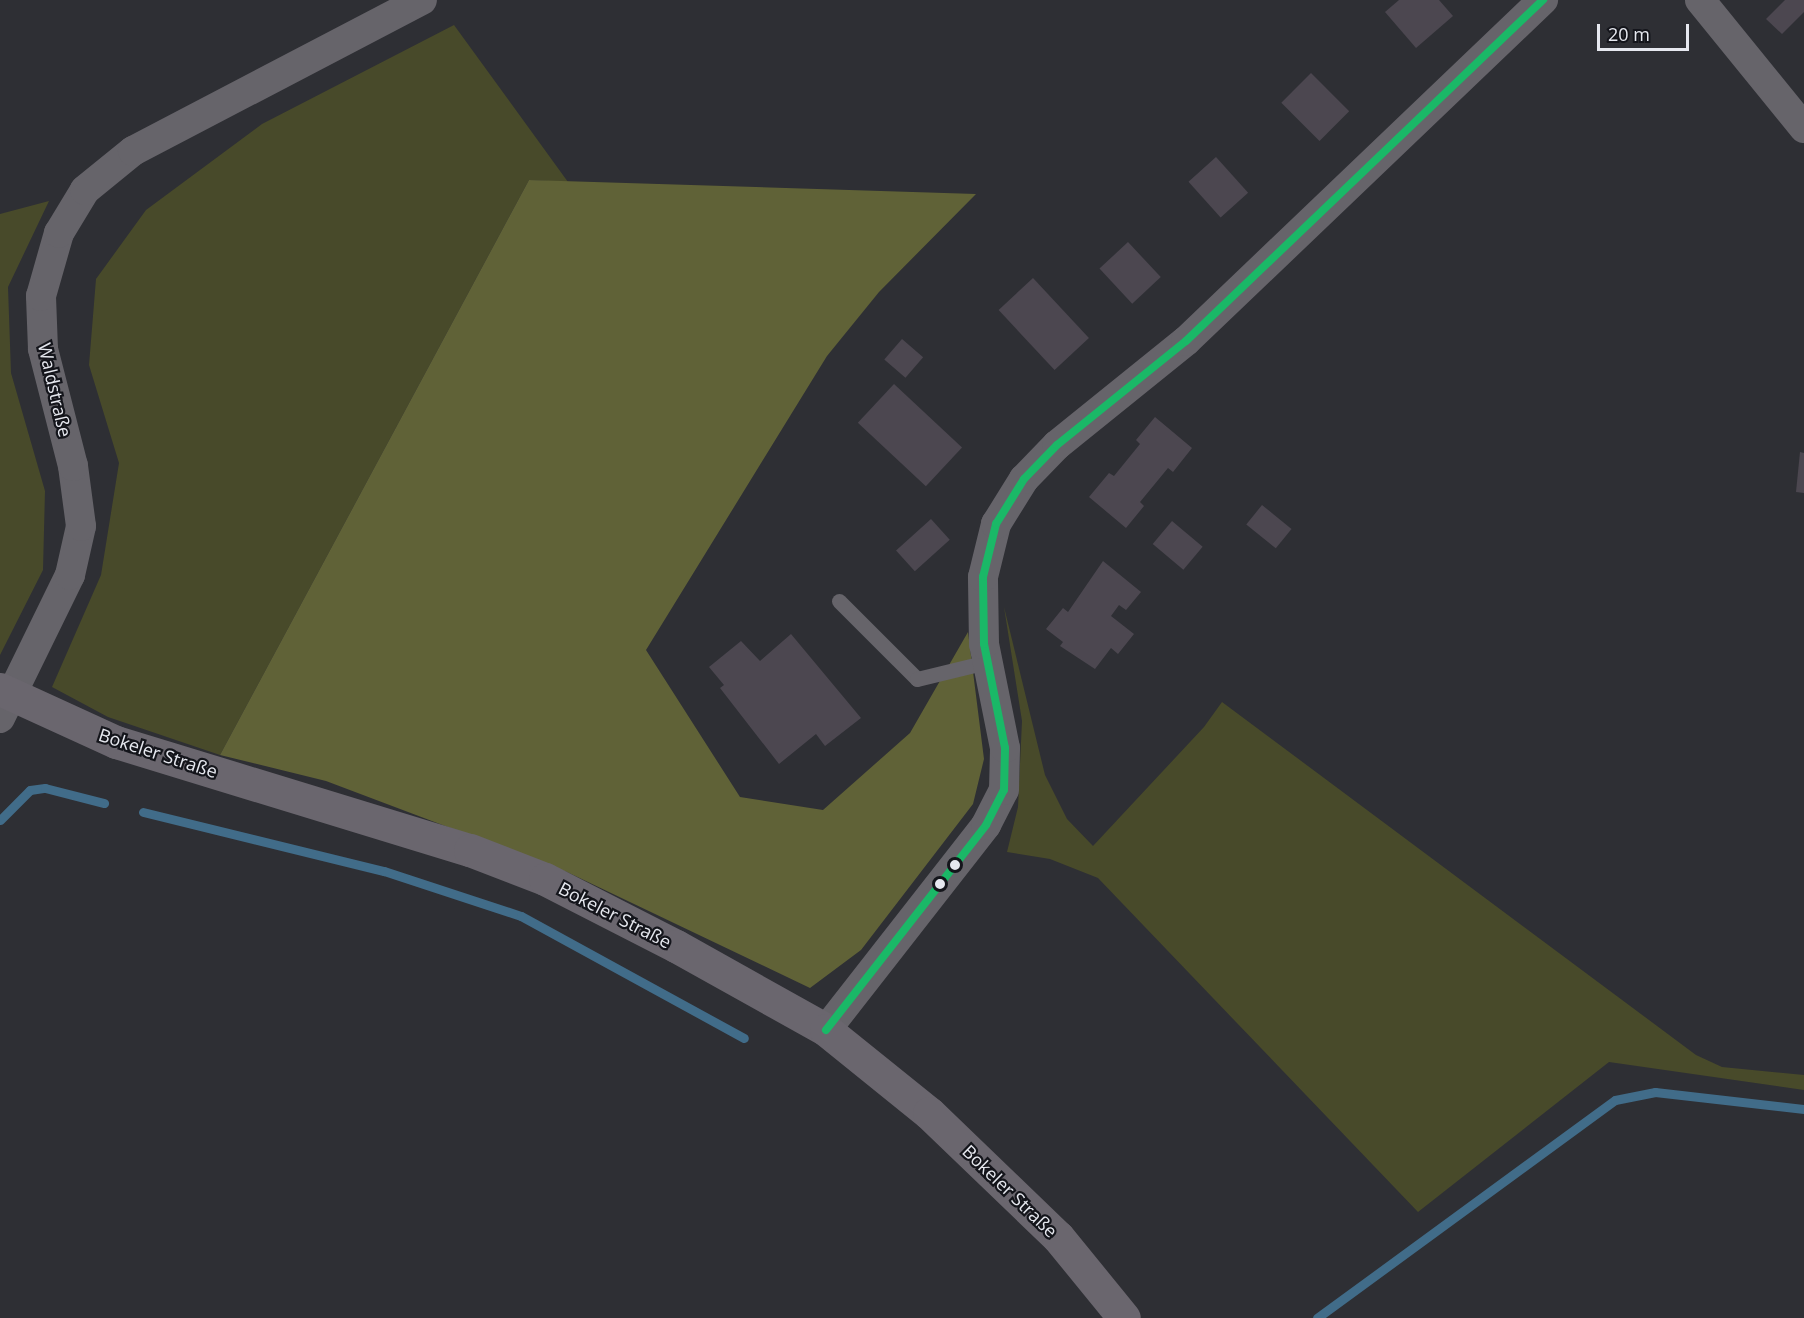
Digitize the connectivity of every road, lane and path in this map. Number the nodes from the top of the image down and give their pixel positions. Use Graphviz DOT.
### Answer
graph roads {
  1 [pos="422,0"];
  2 [pos="1543,0"];
  3 [pos="1700,0"];
  4 [pos="1804,128"];
  5 [pos="838,601"];
  6 [pos="987,662"];
  7 [pos="4,701"];
  8 [pos="826,1030"];
  9 [pos="1124,1318"];
  1 -- 7 [label="street, Waldstraße"];
  2 -- 6 [label="street"];
  3 -- 4 [label="street"];
  5 -- 6 [label="lane"];
  6 -- 8 [label="street"];
  7 -- 8 [label="street, Bokeler Straße"];
  8 -- 9 [label="street, Bokeler Straße"];
}
